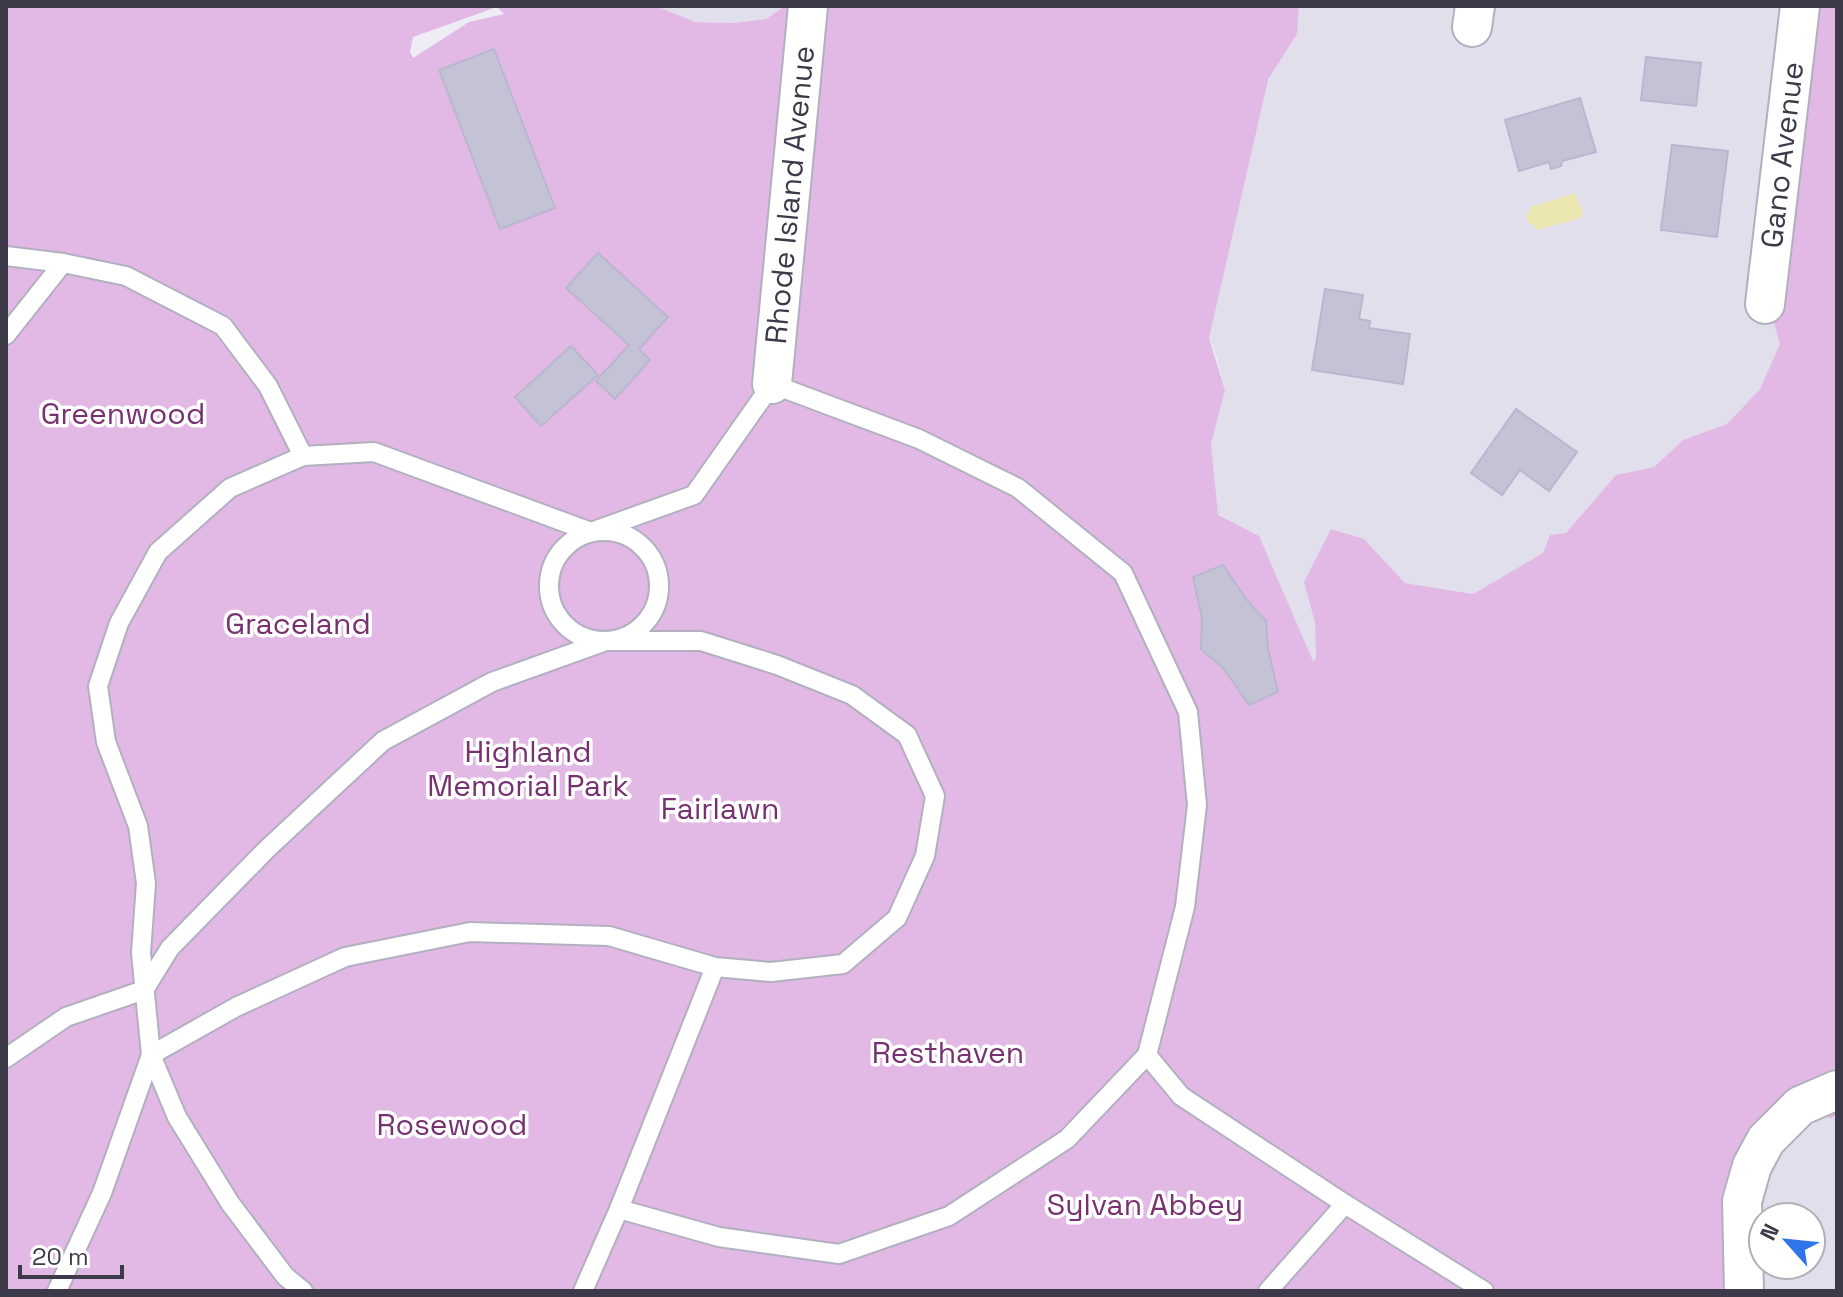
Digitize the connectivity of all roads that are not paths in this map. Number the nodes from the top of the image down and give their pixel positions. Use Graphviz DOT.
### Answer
graph roads {
  1 [pos="808,6"];
  2 [pos="1800,6"];
  3 [pos="6,256"];
  4 [pos="63,263"];
  5 [pos="1765,304"];
  6 [pos="6,335"];
  7 [pos="772,384"];
  8 [pos="303,456"];
  9 [pos="591,532"];
  10 [pos="606,641"];
  11 [pos="715,967"];
  12 [pos="144,990"];
  13 [pos="151,1055"];
  14 [pos="1147,1055"];
  15 [pos="6,1058"];
  16 [pos="1837,1090"];
  17 [pos="1345,1204"];
  18 [pos="619,1209"];
  19 [pos="57,1291"];
  20 [pos="303,1291"];
  21 [pos="583,1291"];
  22 [pos="1268,1291"];
  23 [pos="1484,1291"];
  24 [pos="1744,1291"];
  1 -- 7 [label="street, Rhode Island Avenue"];
  2 -- 5 [label="street, Gano Avenue"];
  3 -- 4 [label="lane"];
  4 -- 6 [label="lane"];
  4 -- 8 [label="lane"];
  7 -- 9 [label="lane"];
  7 -- 14 [label="lane"];
  8 -- 9 [label="lane"];
  8 -- 12 [label="lane"];
  9 -- 10 [label="lane"];
  9 -- 10 [label="lane"];
  10 -- 11 [label="lane"];
  10 -- 12 [label="lane"];
  11 -- 13 [label="lane"];
  11 -- 18 [label="lane"];
  12 -- 13 [label="lane"];
  12 -- 15 [label="lane"];
  13 -- 19 [label="lane"];
  13 -- 20 [label="lane"];
  14 -- 17 [label="lane"];
  14 -- 18 [label="lane"];
  16 -- 24 [label="street"];
  17 -- 22 [label="lane"];
  17 -- 23 [label="lane"];
  18 -- 21 [label="lane"];
}
